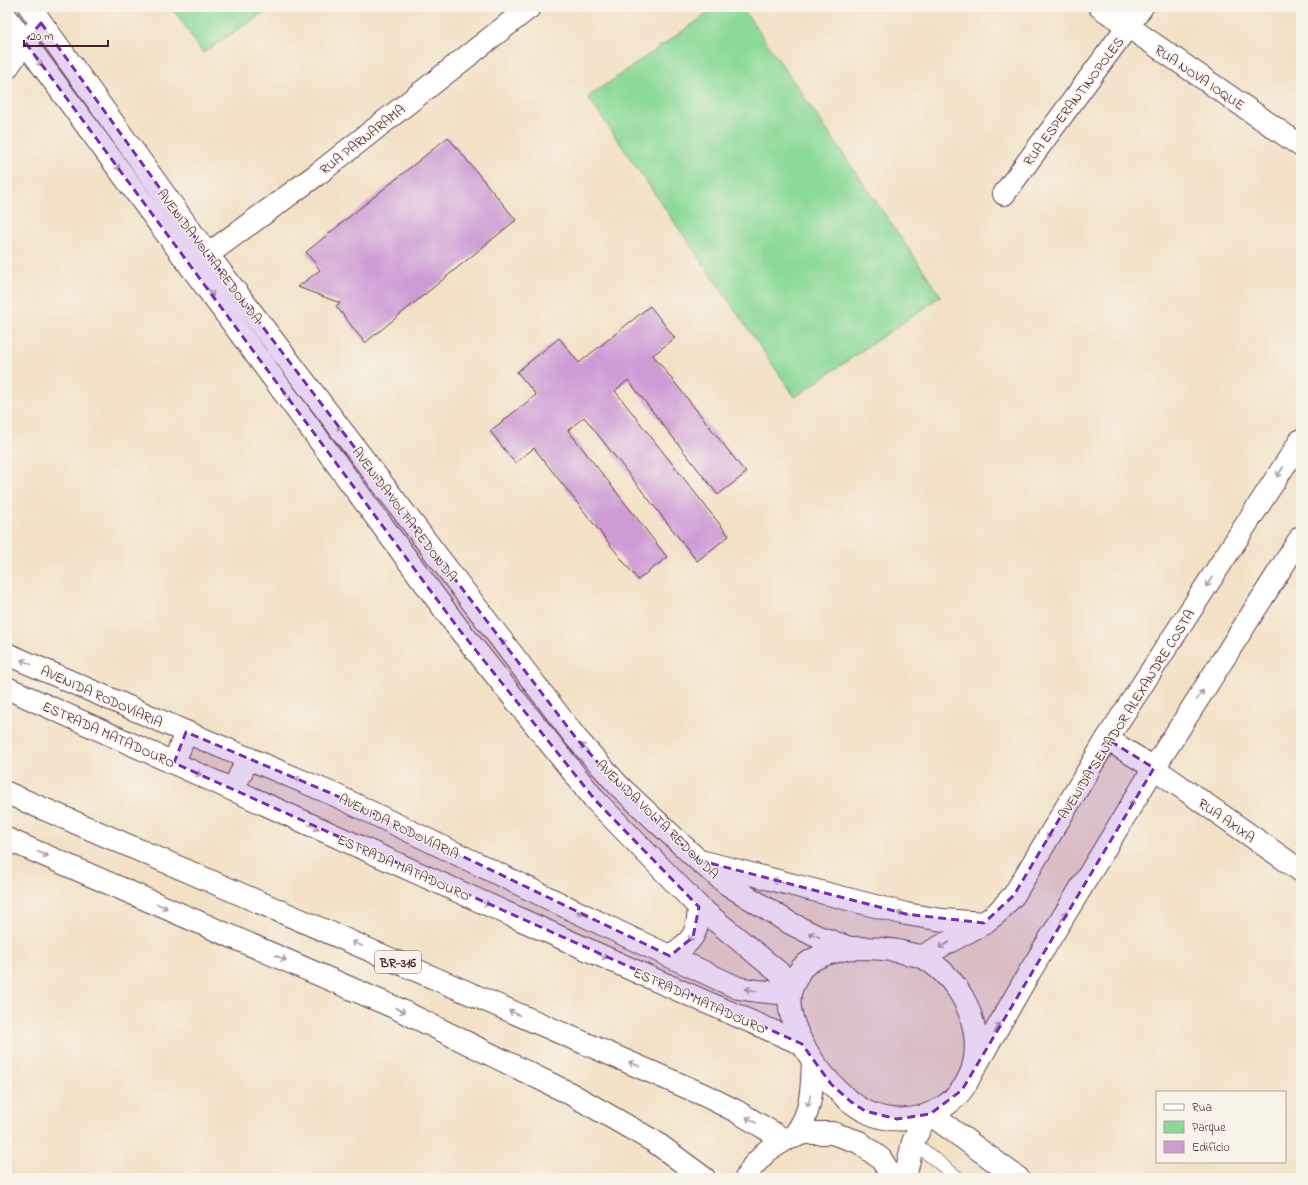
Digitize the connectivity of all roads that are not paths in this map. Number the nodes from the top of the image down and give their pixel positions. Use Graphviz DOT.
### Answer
graph roads {
  1 [pos="530,7"];
  2 [pos="1100,7"];
  3 [pos="1142,7"];
  4 [pos="36,15"];
  5 [pos="7,18"];
  6 [pos="1128,27"];
  7 [pos="25,42"];
  8 [pos="7,68"];
  9 [pos="1301,146"];
  10 [pos="1004,194"];
  11 [pos="199,261"];
  12 [pos="1301,440"];
  13 [pos="1301,537"];
  14 [pos="7,654"];
  15 [pos="7,688"];
  16 [pos="186,732"];
  17 [pos="1107,739"];
  18 [pos="248,758"];
  19 [pos="174,763"];
  20 [pos="1154,768"];
  21 [pos="233,790"];
  22 [pos="7,793"];
  23 [pos="7,839"];
  24 [pos="698,860"];
  25 [pos="1301,872"];
  26 [pos="699,907"];
  27 [pos="984,923"];
  28 [pos="850,948"];
  29 [pos="670,956"];
  30 [pos="921,957"];
  31 [pos="792,989"];
  32 [pos="808,1053"];
  33 [pos="971,1074"];
  34 [pos="928,1115"];
  35 [pos="790,1138"];
  36 [pos="913,1142"];
  37 [pos="704,1178"];
  38 [pos="746,1178"];
  39 [pos="893,1178"];
  40 [pos="905,1178"];
  41 [pos="958,1178"];
  42 [pos="1018,1178"];
  1 -- 11 [label="main road, RUA PARNARAMA"];
  2 -- 6 [label="main road, RUA NOVA IOQUE"];
  3 -- 6 [label="main road, RUA ESPERANTINOPOLES"];
  4 -- 7 [label="main road"];
  4 -- 11 [label="main road, AVENIDA VOLTA REDONDA"];
  5 -- 7 [label="main road, AVENIDA VOLTA REDONDA"];
  6 -- 9 [label="main road, RUA NOVA IOQUE"];
  6 -- 10 [label="main road, RUA ESPERANTINOPOLES"];
  7 -- 8 [label="main road"];
  7 -- 11 [label="main road, AVENIDA VOLTA REDONDA, one-way"];
  24 -- 11 [label="main road, AVENIDA VOLTA REDONDA, one-way"];
  11 -- 26 [label="main road, AVENIDA VOLTA REDONDA, one-way"];
  12 -- 17 [label="main road, AVENIDA SENADOR ALEXANDRE COSTA, one-way"];
  20 -- 13 [label="main road, one-way"];
  16 -- 14 [label="main road, AVENIDA RODOVÍARIA, one-way"];
  15 -- 19 [label="main road, ESTRADA MATADOURO"];
  16 -- 18 [label="main road, AVENIDA RODOVÍARIA"];
  16 -- 19 [label="main road"];
  17 -- 20 [label="main road, RUA AXIXA"];
  17 -- 27 [label="main road, AVENIDA SENADOR ALEXANDRE COSTA, one-way"];
  18 -- 21 [label="main road"];
  29 -- 18 [label="main road, AVENIDA RODOVÍARIA, one-way"];
  19 -- 21 [label="main road, ESTRADA MATADOURO, one-way"];
  20 -- 25 [label="main road, RUA AXIXA"];
  33 -- 20 [label="main road, one-way"];
  21 -- 32 [label="main road, ESTRADA MATADOURO, one-way"];
  35 -- 22 [label="main road, BR-316, one-way"];
  23 -- 37 [label="main road, one-way"];
  27 -- 24 [label="main road, one-way"];
  28 -- 24 [label="main road, AVENIDA VOLTA REDONDA, one-way"];
  26 -- 29 [label="main road, one-way"];
  26 -- 31 [label="main road, AVENIDA VOLTA REDONDA"];
  27 -- 30 [label="main road, AVENIDA SENADOR ALEXANDRE COSTA, one-way"];
  28 -- 30 [label="main road"];
  28 -- 31 [label="main road"];
  31 -- 29 [label="main road, AVENIDA RODOVÍARIA, one-way"];
  30 -- 33 [label="main road"];
  31 -- 32 [label="main road"];
  32 -- 34 [label="main road"];
  32 -- 35 [label="main road, one-way"];
  33 -- 34 [label="main road"];
  34 -- 36 [label="main road"];
  34 -- 42 [label="main road"];
  35 -- 38 [label="main road"];
  35 -- 39 [label="main road"];
  36 -- 40 [label="main road"];
  36 -- 41 [label="lane"];
}
